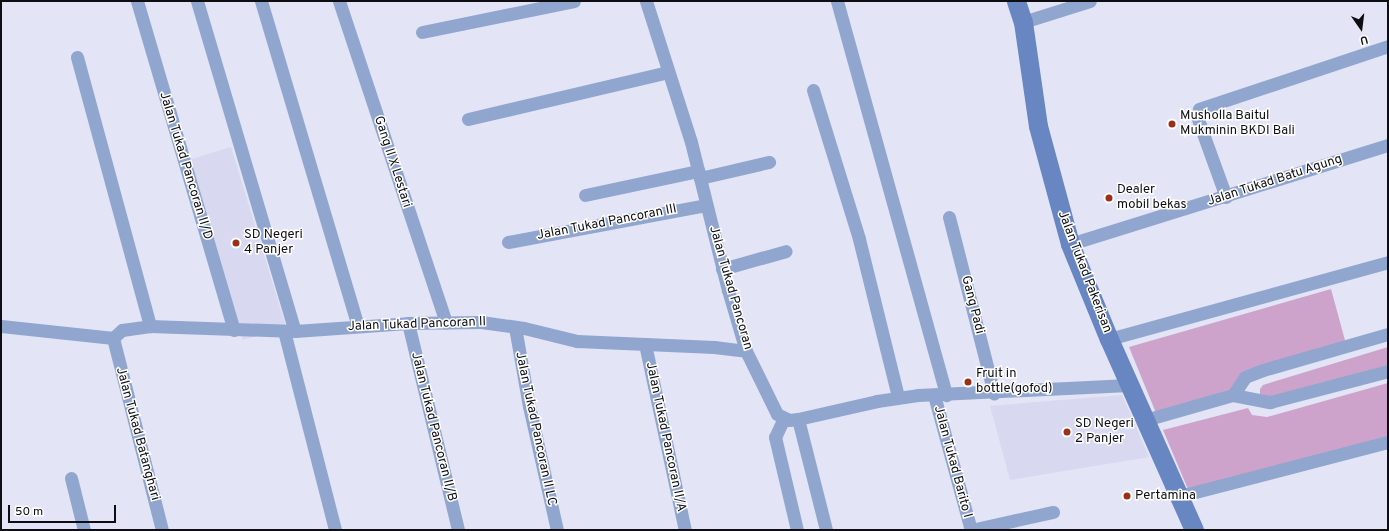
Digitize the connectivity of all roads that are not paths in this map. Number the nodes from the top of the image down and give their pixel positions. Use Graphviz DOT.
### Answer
graph roads {
  1 [pos="137,1"];
  2 [pos="197,1"];
  3 [pos="261,1"];
  4 [pos="339,1"];
  5 [pos="574,1"];
  6 [pos="646,1"];
  7 [pos="837,1"];
  8 [pos="1016,1"];
  9 [pos="1090,1"];
  10 [pos="1023,22"];
  11 [pos="422,32"];
  12 [pos="1388,46"];
  13 [pos="77,57"];
  14 [pos="668,72"];
  15 [pos="813,90"];
  16 [pos="468,119"];
  17 [pos="1388,145"];
  18 [pos="769,162"];
  19 [pos="699,175"];
  20 [pos="585,195"];
  21 [pos="1226,197"];
  22 [pos="706,205"];
  23 [pos="950,217"];
  24 [pos="508,242"];
  25 [pos="1070,244"];
  26 [pos="786,251"];
  27 [pos="1388,262"];
  28 [pos="722,269"];
  29 [pos="408,323"];
  30 [pos="446,324"];
  31 [pos="1,326"];
  32 [pos="150,326"];
  33 [pos="358,326"];
  34 [pos="515,327"];
  35 [pos="234,330"];
  36 [pos="289,331"];
  37 [pos="1388,334"];
  38 [pos="113,338"];
  39 [pos="1109,339"];
  40 [pos="644,344"];
  41 [pos="746,351"];
  42 [pos="1388,371"];
  43 [pos="1122,385"];
  44 [pos="994,393"];
  45 [pos="940,395"];
  46 [pos="1233,395"];
  47 [pos="898,397"];
  48 [pos="784,418"];
  49 [pos="798,419"];
  50 [pos="1145,420"];
  51 [pos="1388,442"];
  52 [pos="71,478"];
  53 [pos="1180,496"];
  54 [pos="1053,512"];
  55 [pos="84,530"];
  56 [pos="162,530"];
  57 [pos="335,530"];
  58 [pos="458,530"];
  59 [pos="557,530"];
  60 [pos="685,530"];
  61 [pos="797,530"];
  62 [pos="826,530"];
  63 [pos="971,530"];
  64 [pos="1194,530"];
  1 -- 35 [label="street, Jalan Tukad Pancoran II/D"];
  2 -- 36 [label="street"];
  3 -- 33 [label="street"];
  4 -- 30 [label="street, Gang II X Lestari"];
  5 -- 11 [label="street"];
  6 -- 14 [label="street, Jalan Tukad Pancoran"];
  7 -- 45 [label="street, Jalan Tukad Barito I"];
  8 -- 10 [label="street, Jalan Tukad Pakerisan"];
  9 -- 10 [label="street"];
  10 -- 25 [label="street, Jalan Tukad Pakerisan"];
  12 -- 21 [label="street"];
  13 -- 32 [label="street"];
  14 -- 16 [label="street"];
  14 -- 19 [label="street, Jalan Tukad Pancoran"];
  15 -- 47 [label="street"];
  17 -- 21 [label="street, Jalan Tukad Batu Agung"];
  18 -- 19 [label="street"];
  19 -- 20 [label="street"];
  19 -- 22 [label="street, Jalan Tukad Pancoran"];
  21 -- 25 [label="street, Jalan Tukad Batu Agung"];
  22 -- 24 [label="street, Jalan Tukad Pancoran III"];
  22 -- 28 [label="street, Jalan Tukad Pancoran"];
  23 -- 44 [label="street, Gang Padi"];
  25 -- 39 [label="street, Jalan Tukad Pakerisan"];
  26 -- 28 [label="street"];
  27 -- 39 [label="street"];
  28 -- 41 [label="street, Jalan Tukad Pancoran"];
  29 -- 30 [label="street, Jalan Tukad Pancoran II"];
  29 -- 33 [label="street, Jalan Tukad Pancoran II"];
  29 -- 58 [label="street, Jalan Tukad Pancoran II/B"];
  30 -- 34 [label="street, Jalan Tukad Pancoran II"];
  31 -- 38 [label="street"];
  32 -- 35 [label="street, Jalan Tukad Pancoran II"];
  32 -- 38 [label="street, Jalan Tukad Pancoran II"];
  33 -- 36 [label="street, Jalan Tukad Pancoran II"];
  34 -- 40 [label="street, Jalan Tukad Pancoran II"];
  34 -- 59 [label="street, Jalan Tukad Pancoran II LC"];
  35 -- 36 [label="street, Jalan Tukad Pancoran II"];
  36 -- 57 [label="street"];
  37 -- 46 [label="street"];
  38 -- 56 [label="street, Jalan Tukad Batanghari"];
  39 -- 43 [label="street, Jalan Tukad Pakerisan"];
  40 -- 41 [label="street, Jalan Tukad Pancoran II"];
  40 -- 60 [label="street, Jalan Tukad Pancoran II/A"];
  41 -- 48 [label="street, Jalan Tukad Pancoran"];
  42 -- 46 [label="street"];
  43 -- 44 [label="street"];
  43 -- 50 [label="street, Jalan Tukad Pakerisan"];
  44 -- 45 [label="street"];
  45 -- 47 [label="street"];
  45 -- 63 [label="street, Jalan Tukad Barito I"];
  46 -- 50 [label="street"];
  47 -- 49 [label="street"];
  48 -- 49 [label="street"];
  48 -- 61 [label="street"];
  49 -- 62 [label="street"];
  50 -- 53 [label="street, Jalan Tukad Pakerisan"];
  51 -- 53 [label="street"];
  52 -- 55 [label="street"];
  53 -- 64 [label="street, Jalan Tukad Pakerisan"];
  54 -- 63 [label="street"];
}
